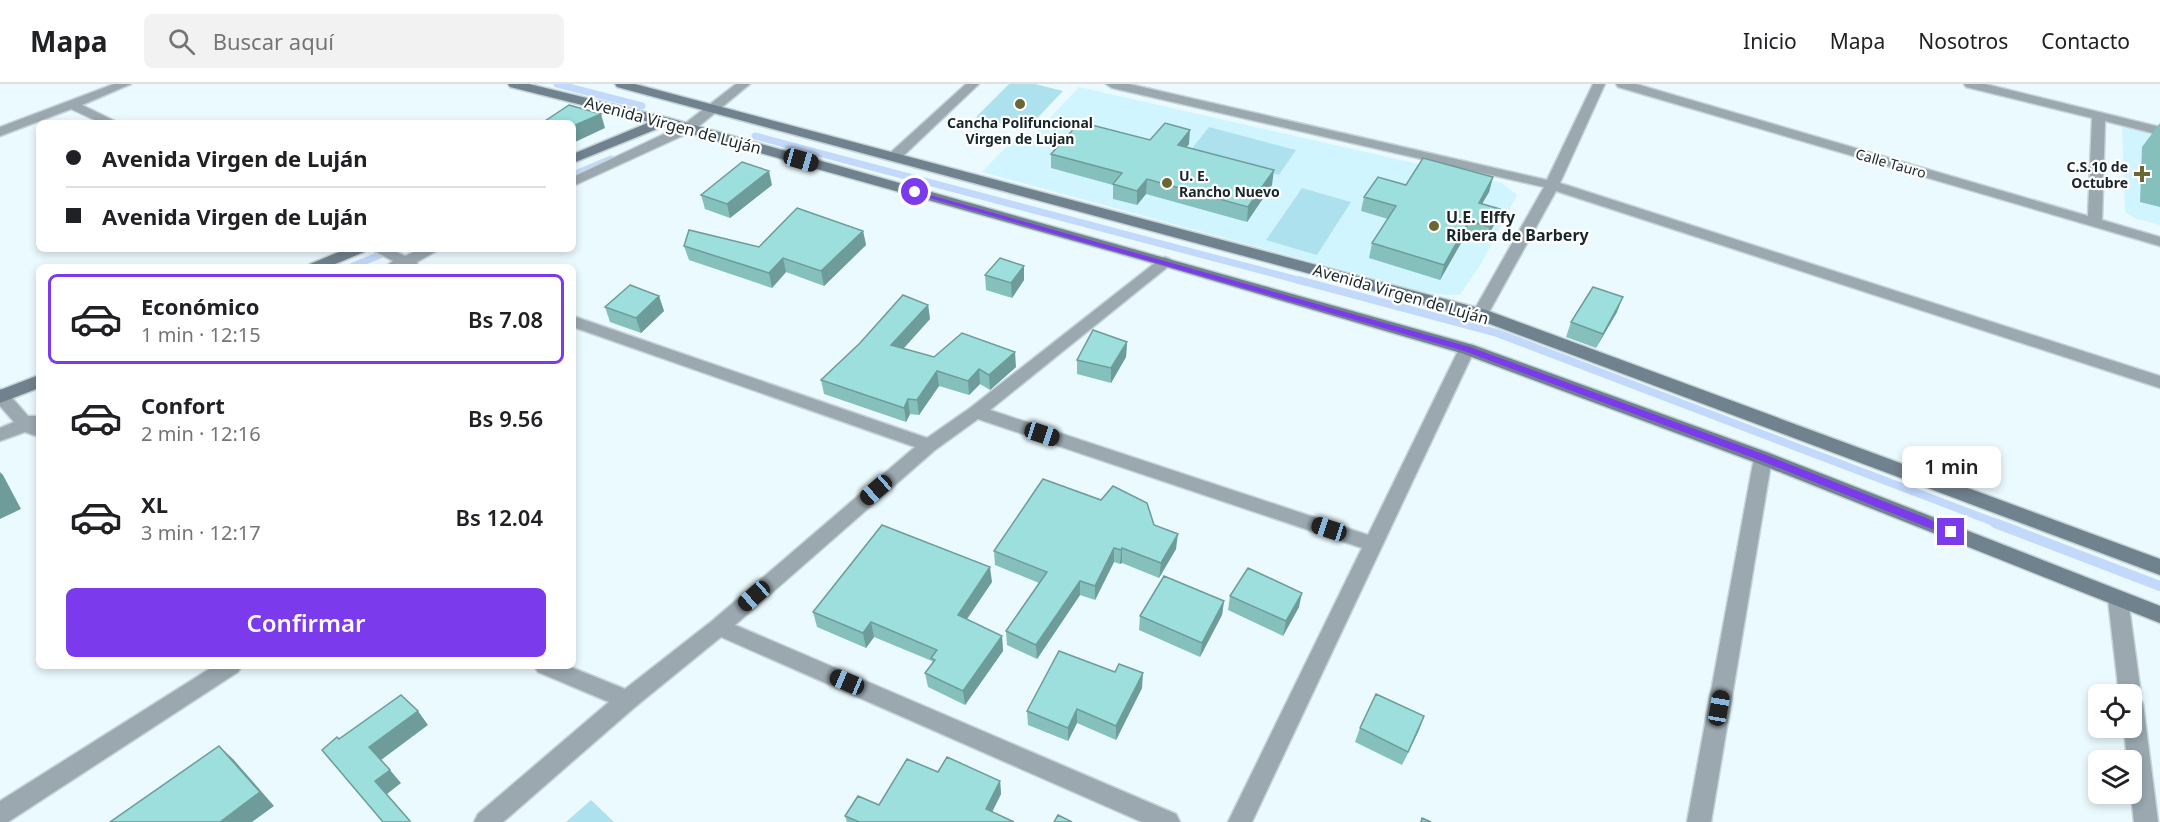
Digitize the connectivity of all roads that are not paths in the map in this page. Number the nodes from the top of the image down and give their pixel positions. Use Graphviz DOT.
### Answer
graph roads {
  1 [pos="125,84"];
  2 [pos="514,84"];
  3 [pos="621,84"];
  4 [pos="744,84"];
  5 [pos="973,84"];
  6 [pos="1112,84"];
  7 [pos="1186,84"];
  8 [pos="1599,84"];
  9 [pos="1622,84"];
  10 [pos="1970,84"];
  11 [pos="1174,97"];
  12 [pos="690,102"];
  13 [pos="72,105"];
  14 [pos="713,109"];
  15 [pos="2099,117"];
  16 [pos="105,120"];
  17 [pos="663,122"];
  18 [pos="688,128"];
  19 [pos="2160,131"];
  20 [pos="0,132"];
  21 [pos="895,156"];
  22 [pos="576,158"];
  23 [pos="576,181"];
  24 [pos="1552,185"];
  25 [pos="2095,224"];
  26 [pos="2160,242"];
  27 [pos="352,252"];
  28 [pos="384,252"];
  29 [pos="426,252"];
  30 [pos="1165,262"];
  31 [pos="322,264"];
  32 [pos="402,264"];
  33 [pos="1480,314"];
  34 [pos="576,322"];
  35 [pos="1467,349"];
  36 [pos="36,382"];
  37 [pos="2160,382"];
  38 [pos="0,396"];
  39 [pos="976,412"];
  40 [pos="34,425"];
  41 [pos="0,435"];
  42 [pos="928,445"];
  43 [pos="1762,458"];
  44 [pos="1374,544"];
  45 [pos="2160,567"];
  46 [pos="2118,599"];
  47 [pos="2160,615"];
  48 [pos="718,627"];
  49 [pos="226,669"];
  50 [pos="552,669"];
  51 [pos="2129,684"];
  52 [pos="627,700"];
  53 [pos="2136,738"];
  54 [pos="0,814"];
  55 [pos="486,822"];
  56 [pos="1168,822"];
  57 [pos="1240,822"];
  58 [pos="1699,822"];
  59 [pos="2146,822"];
  1 -- 13 [label="street"];
  2 -- 17 [label="main road, Avenida Virgen de Luján"];
  3 -- 12 [label="main road, Avenida Virgen de Luján"];
  4 -- 14 [label="street"];
  5 -- 21 [label="street"];
  6 -- 11 [label="street"];
  7 -- 11 [label="street"];
  8 -- 24 [label="street"];
  9 -- 25 [label="street, Calle Tauro"];
  10 -- 15 [label="street"];
  11 -- 24 [label="street"];
  12 -- 14 [label="main road, Avenida Virgen de Luján"];
  12 -- 17 [label="main road"];
  13 -- 16 [label="street"];
  13 -- 20 [label="street"];
  14 -- 18 [label="street"];
  14 -- 21 [label="main road, Avenida Virgen de Luján"];
  15 -- 19 [label="street"];
  15 -- 25 [label="street"];
  17 -- 18 [label="main road, Avenida Virgen de Luján"];
  17 -- 22 [label="main road"];
  18 -- 23 [label="street"];
  18 -- 30 [label="main road, Avenida Virgen de Luján"];
  21 -- 33 [label="main road, Avenida Virgen de Luján"];
  24 -- 33 [label="street"];
  24 -- 37 [label="street"];
  25 -- 26 [label="street, Calle Tauro"];
  27 -- 31 [label="main road"];
  28 -- 32 [label="street"];
  29 -- 32 [label="street"];
  30 -- 35 [label="main road, Avenida Virgen de Luján"];
  30 -- 39 [label="street"];
  33 -- 45 [label="main road, Avenida Virgen de Luján"];
  34 -- 42 [label="street"];
  35 -- 43 [label="main road, Avenida Virgen de Luján"];
  35 -- 44 [label="street"];
  36 -- 38 [label="main road"];
  38 -- 40 [label="street"];
  39 -- 42 [label="street"];
  39 -- 44 [label="street"];
  40 -- 41 [label="street"];
  42 -- 48 [label="street"];
  43 -- 46 [label="main road, Avenida Virgen de Luján"];
  43 -- 58 [label="street"];
  44 -- 57 [label="street"];
  46 -- 47 [label="main road, Avenida Virgen de Luján"];
  46 -- 51 [label="street"];
  48 -- 52 [label="street"];
  48 -- 56 [label="street"];
  49 -- 54 [label="street"];
  50 -- 52 [label="street"];
  52 -- 55 [label="street"];
  53 -- 59 [label="street"];
}
